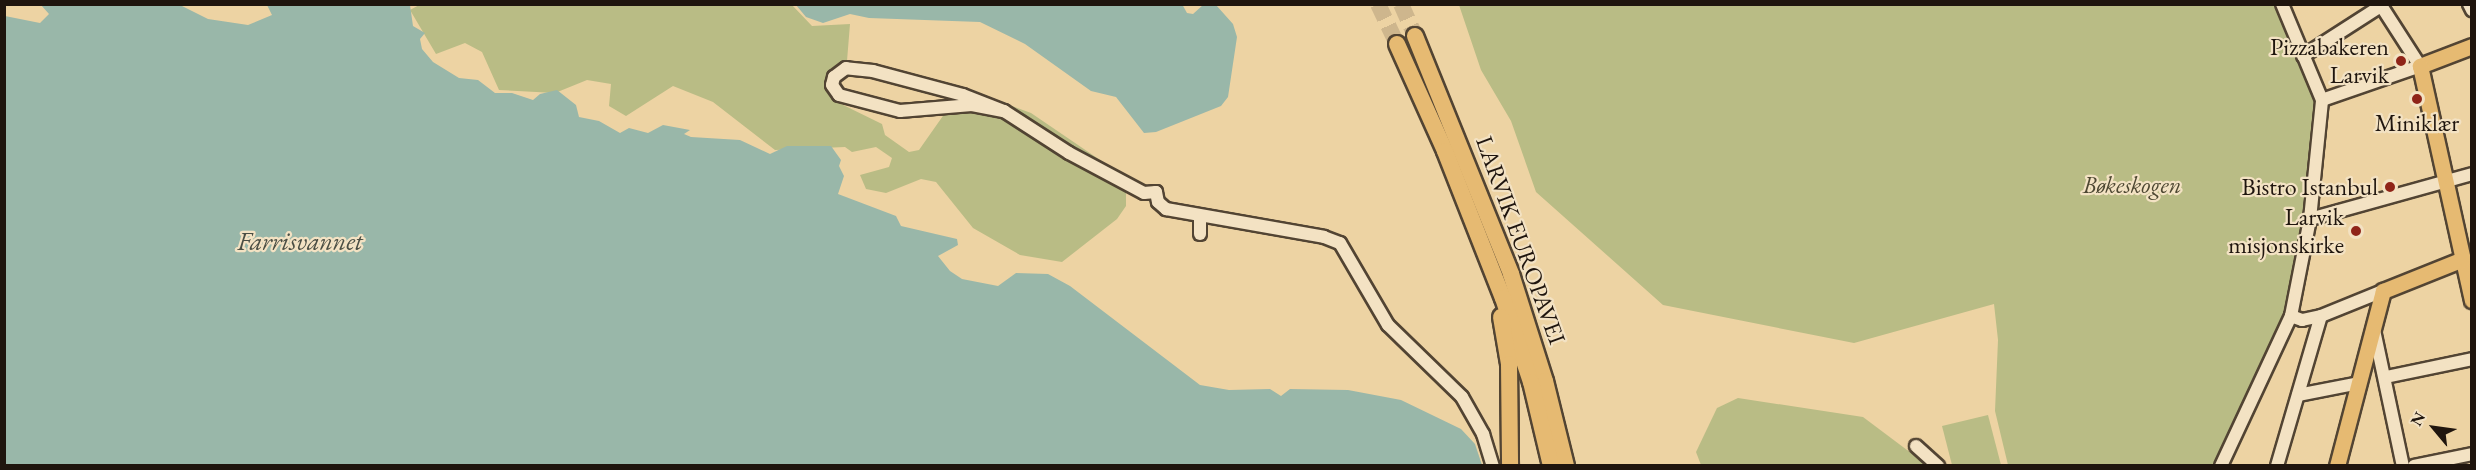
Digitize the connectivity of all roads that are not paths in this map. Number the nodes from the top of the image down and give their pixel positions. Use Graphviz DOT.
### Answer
graph roads {
  1 [pos="2282,4"];
  2 [pos="2469,4"];
  3 [pos="2381,5"];
  4 [pos="2472,10"];
  5 [pos="1415,36"];
  6 [pos="1397,44"];
  7 [pos="2472,45"];
  8 [pos="2303,56"];
  9 [pos="2420,66"];
  10 [pos="2322,100"];
  11 [pos="1004,111"];
  12 [pos="2472,174"];
  13 [pos="2448,184"];
  14 [pos="1200,216"];
  15 [pos="2310,219"];
  16 [pos="1200,234"];
  17 [pos="2467,257"];
  18 [pos="2383,291"];
  19 [pos="1503,298"];
  20 [pos="2472,300"];
  21 [pos="2290,316"];
  22 [pos="2321,316"];
  23 [pos="2374,330"];
  24 [pos="2472,359"];
  25 [pos="2386,376"];
  26 [pos="2359,383"];
  27 [pos="2298,395"];
  28 [pos="1556,422"];
  29 [pos="1916,446"];
  30 [pos="2472,454"];
  31 [pos="1493,465"];
  32 [pos="1510,465"];
  33 [pos="1551,465"];
  34 [pos="1566,465"];
  35 [pos="1571,465"];
  36 [pos="1938,465"];
  37 [pos="2221,465"];
  38 [pos="2277,465"];
  39 [pos="2337,465"];
  40 [pos="2403,465"];
  41 [pos="2414,465"];
  1 -- 8 [label="street"];
  2 -- 4 [label="street"];
  3 -- 8 [label="street"];
  3 -- 9 [label="street"];
  5 -- 28 [label="highway, LARVIK EUROPAVEI"];
  6 -- 19 [label="highway, LARVIK EUROPAVEI"];
  7 -- 9 [label="main road"];
  8 -- 10 [label="street"];
  9 -- 10 [label="street"];
  9 -- 13 [label="main road"];
  10 -- 15 [label="street"];
  11 -- 11 [label="street"];
  11 -- 14 [label="street"];
  12 -- 13 [label="street"];
  13 -- 15 [label="street"];
  13 -- 17 [label="main road"];
  14 -- 16 [label="street"];
  14 -- 31 [label="street"];
  15 -- 21 [label="street"];
  17 -- 18 [label="main road"];
  17 -- 20 [label="main road"];
  18 -- 22 [label="street"];
  18 -- 23 [label="main road"];
  19 -- 32 [label="highway"];
  19 -- 33 [label="highway, LARVIK EUROPAVEI"];
  21 -- 22 [label="street"];
  21 -- 37 [label="street"];
  22 -- 27 [label="street"];
  23 -- 25 [label="street"];
  23 -- 26 [label="main road"];
  24 -- 25 [label="street"];
  25 -- 40 [label="street"];
  26 -- 27 [label="street"];
  26 -- 39 [label="main road"];
  27 -- 38 [label="street"];
  28 -- 34 [label="highway, LARVIK EUROPAVEI"];
  28 -- 35 [label="highway"];
  29 -- 36 [label="street"];
  30 -- 41 [label="street"];
}
